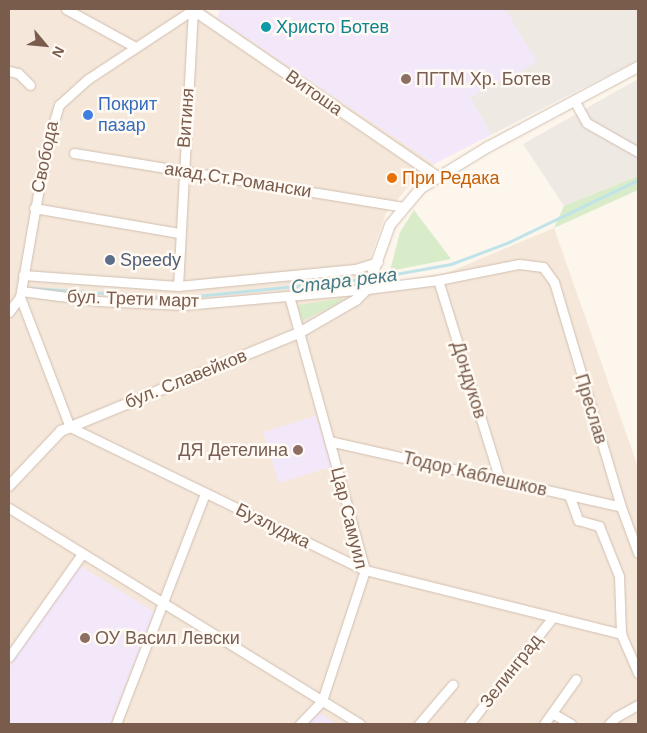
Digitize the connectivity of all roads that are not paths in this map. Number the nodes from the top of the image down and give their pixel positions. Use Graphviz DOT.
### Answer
graph roads {
  1 [pos="66,9"];
  2 [pos="193,9"];
  3 [pos="135,48"];
  4 [pos="9,71"];
  5 [pos="636,72"];
  6 [pos="30,86"];
  7 [pos="574,100"];
  8 [pos="638,152"];
  9 [pos="74,153"];
  10 [pos="183,171"];
  11 [pos="436,176"];
  12 [pos="402,207"];
  13 [pos="34,208"];
  14 [pos="179,233"];
  15 [pos="376,267"];
  16 [pos="543,267"];
  17 [pos="23,275"];
  18 [pos="438,280"];
  19 [pos="178,286"];
  20 [pos="368,286"];
  21 [pos="21,294"];
  22 [pos="289,296"];
  23 [pos="9,312"];
  24 [pos="299,332"];
  25 [pos="70,427"];
  26 [pos="329,441"];
  27 [pos="500,480"];
  28 [pos="9,486"];
  29 [pos="205,493"];
  30 [pos="569,495"];
  31 [pos="621,507"];
  32 [pos="9,508"];
  33 [pos="638,553"];
  34 [pos="82,554"];
  35 [pos="365,570"];
  36 [pos="162,605"];
  37 [pos="553,617"];
  38 [pos="621,634"];
  39 [pos="9,657"];
  40 [pos="638,673"];
  41 [pos="576,679"];
  42 [pos="453,684"];
  43 [pos="322,701"];
  44 [pos="638,705"];
  45 [pos="552,713"];
  46 [pos="116,724"];
  47 [pos="300,724"];
  48 [pos="360,724"];
  49 [pos="419,724"];
  50 [pos="468,724"];
  51 [pos="544,724"];
  52 [pos="571,724"];
  53 [pos="609,724"];
  1 -- 3 [label="street"];
  2 -- 3 [label="street, Свобода"];
  2 -- 10 [label="street, Витиня"];
  2 -- 11 [label="street, Витоша"];
  3 -- 13 [label="street, Свобода"];
  4 -- 6 [label="street"];
  5 -- 7 [label="street"];
  7 -- 8 [label="street"];
  7 -- 11 [label="street"];
  9 -- 10 [label="street, акад.Ст.Романски"];
  10 -- 12 [label="street, акад.Ст.Романски"];
  10 -- 14 [label="street, Витиня"];
  11 -- 12 [label="street"];
  12 -- 15 [label="street"];
  13 -- 14 [label="street"];
  13 -- 17 [label="street, Свобода"];
  14 -- 19 [label="street, Витиня"];
  15 -- 19 [label="street, бул. Трети март"];
  15 -- 20 [label="street"];
  16 -- 18 [label="street, бул. Трети март"];
  16 -- 31 [label="street, Преслав"];
  17 -- 19 [label="street, бул. Трети март"];
  17 -- 21 [label="street, Свобода"];
  18 -- 20 [label="street, бул. Трети март"];
  18 -- 27 [label="street, Дондуков"];
  20 -- 22 [label="street, бул. Трети март"];
  20 -- 24 [label="street, бул. Славейков"];
  21 -- 22 [label="street, бул. Трети март"];
  21 -- 23 [label="street, Свобода"];
  21 -- 25 [label="street"];
  22 -- 24 [label="street, Цар Самуил"];
  24 -- 25 [label="street, бул. Славейков"];
  24 -- 26 [label="street, Цар Самуил"];
  25 -- 28 [label="street, бул. Славейков"];
  25 -- 29 [label="street, Бузлуджа"];
  26 -- 27 [label="street, Тодор Каблешков"];
  26 -- 35 [label="street, Цар Самуил"];
  27 -- 30 [label="street, Тодор Каблешков"];
  29 -- 35 [label="street, Бузлуджа"];
  29 -- 36 [label="street"];
  30 -- 31 [label="street, Тодор Каблешков"];
  30 -- 38 [label="street"];
  31 -- 33 [label="street, Преслав"];
  32 -- 34 [label="street"];
  34 -- 36 [label="street"];
  34 -- 39 [label="street"];
  35 -- 37 [label="street, Бузлуджа"];
  35 -- 43 [label="street, Цар Самуил"];
  36 -- 43 [label="street"];
  36 -- 46 [label="street"];
  37 -- 38 [label="street, Бузлуджа"];
  37 -- 50 [label="street, Зелинград"];
  38 -- 40 [label="street"];
  41 -- 45 [label="street"];
  42 -- 49 [label="street"];
  43 -- 47 [label="street, Цар Самуил"];
  43 -- 48 [label="street"];
  44 -- 53 [label="street"];
  45 -- 51 [label="street"];
  45 -- 52 [label="street"];
}
